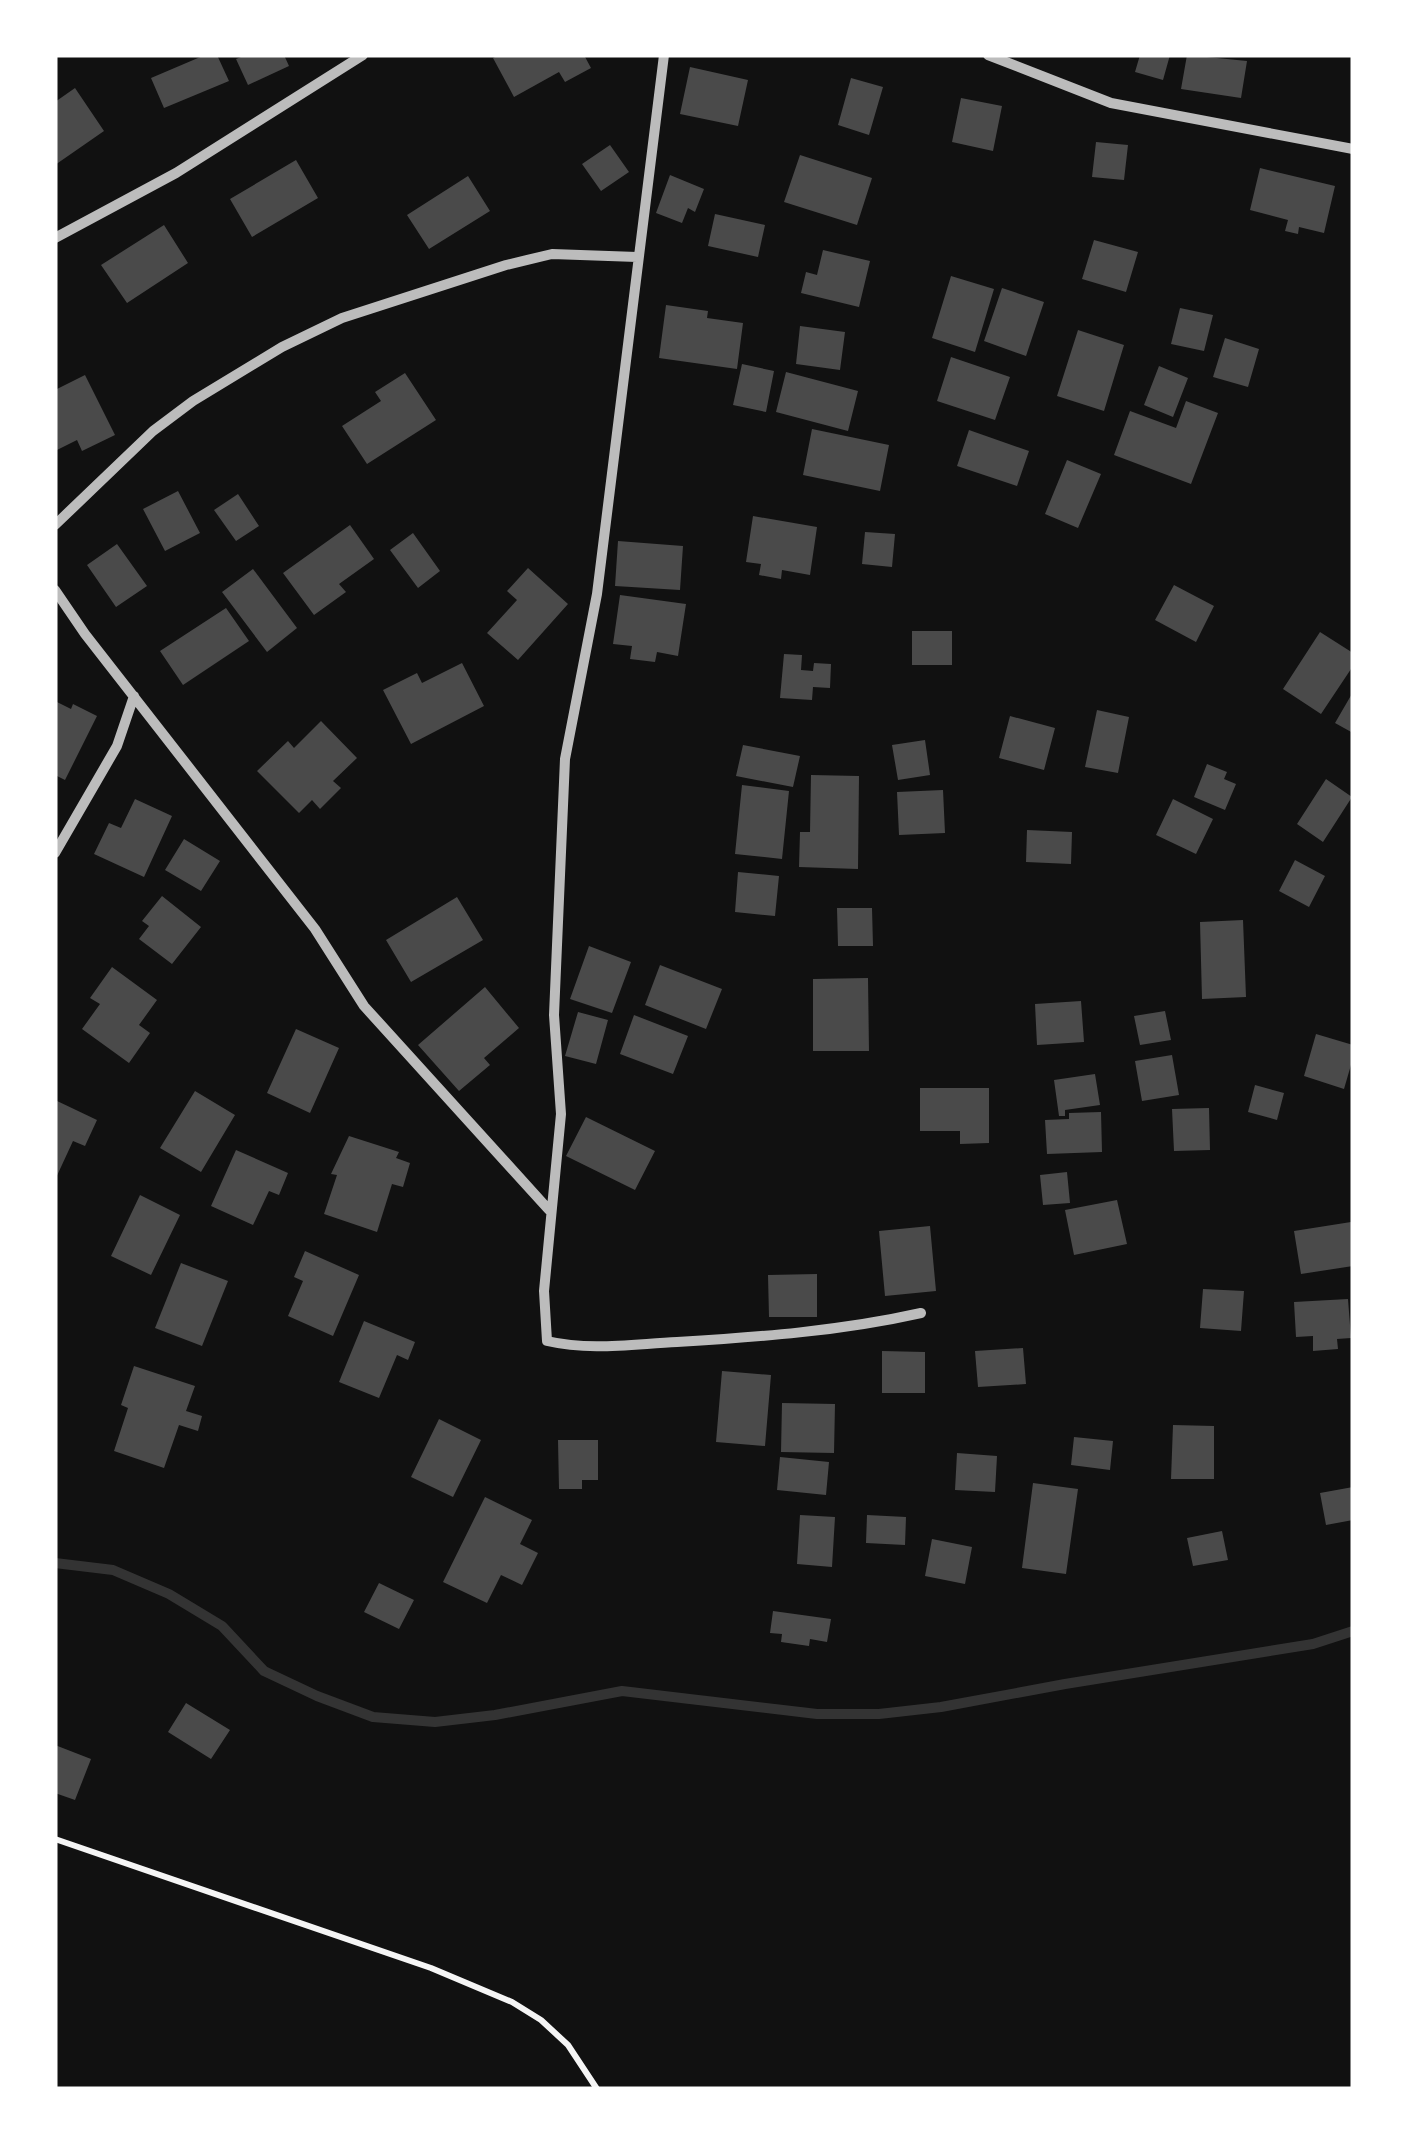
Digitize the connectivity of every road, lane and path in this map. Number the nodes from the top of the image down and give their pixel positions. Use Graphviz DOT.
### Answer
graph roads {
  1 [pos="363,55"];
  2 [pos="664,55"];
  3 [pos="988,55"];
  4 [pos="1353,149"];
  5 [pos="55,238"];
  6 [pos="637,256"];
  7 [pos="55,525"];
  8 [pos="55,590"];
  9 [pos="134,696"];
  10 [pos="55,853"];
  11 [pos="550,1210"];
  12 [pos="922,1313"];
  13 [pos="55,1839"];
  14 [pos="597,2089"];
  1 -- 5 [label="street"];
  2 -- 6 [label="street"];
  3 -- 4 [label="street"];
  6 -- 7 [label="street"];
  6 -- 11 [label="street"];
  8 -- 9 [label="street"];
  9 -- 10 [label="street"];
  9 -- 11 [label="street"];
  11 -- 12 [label="street"];
  13 -- 14 [label="path"];
}
